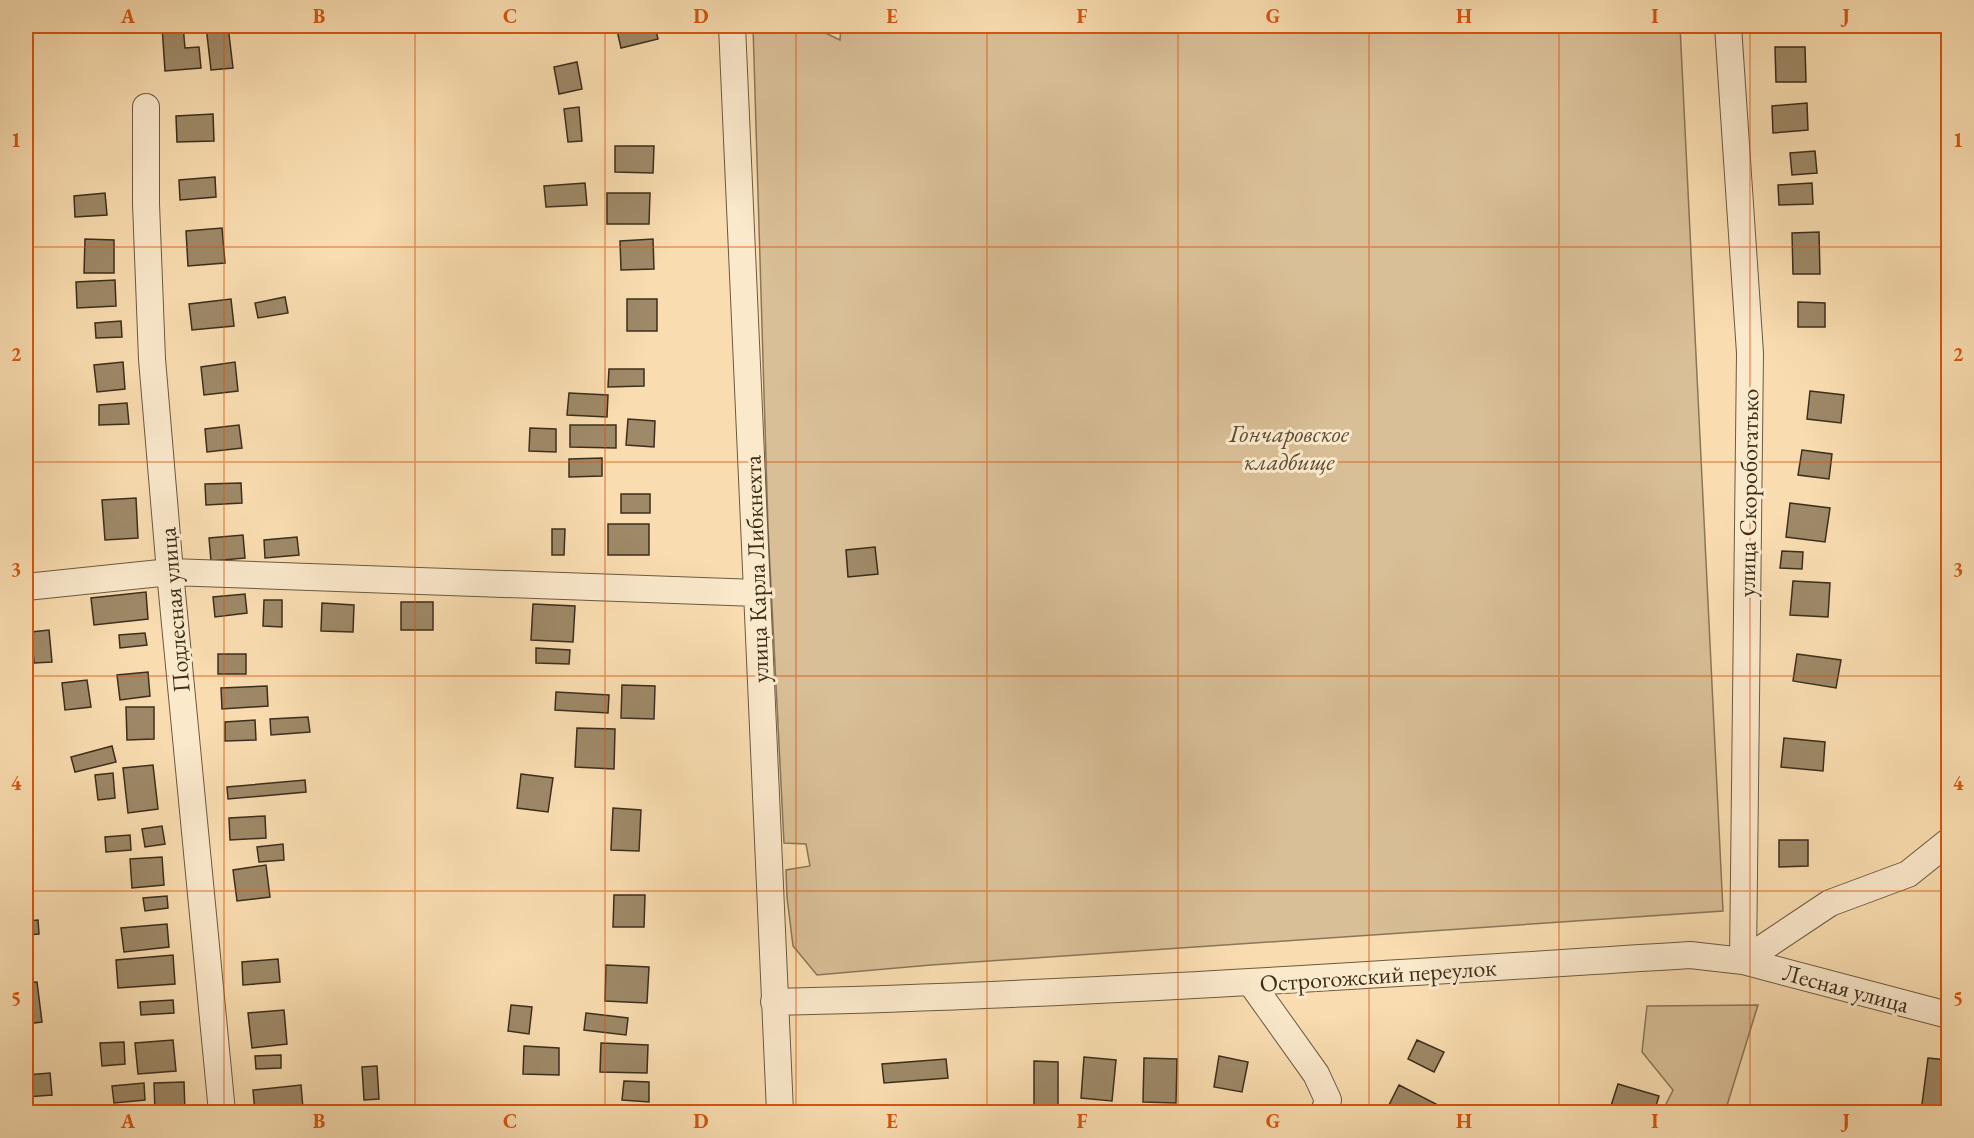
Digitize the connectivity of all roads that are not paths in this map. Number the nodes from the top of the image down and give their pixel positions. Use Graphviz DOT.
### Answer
graph roads {
  1 [pos="732,26"];
  2 [pos="1728,26"];
  3 [pos="146,107"];
  4 [pos="170,572"];
  5 [pos="26,586"];
  6 [pos="757,593"];
  7 [pos="1948,842"];
  8 [pos="1743,961"];
  9 [pos="1251,983"];
  10 [pos="774,1002"];
  11 [pos="1948,1015"];
  12 [pos="222,1113"];
  13 [pos="780,1113"];
  14 [pos="1324,1113"];
  1 -- 6 [label="street, улица Карла Либкнехта"];
  2 -- 8 [label="street, улица Скоробогатько"];
  3 -- 4 [label="street, Подлесная улица"];
  4 -- 5 [label="street"];
  4 -- 6 [label="street"];
  4 -- 12 [label="street, Подлесная улица"];
  6 -- 10 [label="street, улица Карла Либкнехта"];
  7 -- 8 [label="street"];
  8 -- 9 [label="street, Острогожский переулок"];
  8 -- 11 [label="street, Лесная улица"];
  9 -- 10 [label="street, Острогожский переулок"];
  9 -- 14 [label="street"];
  10 -- 13 [label="street, улица Карла Либкнехта"];
}
